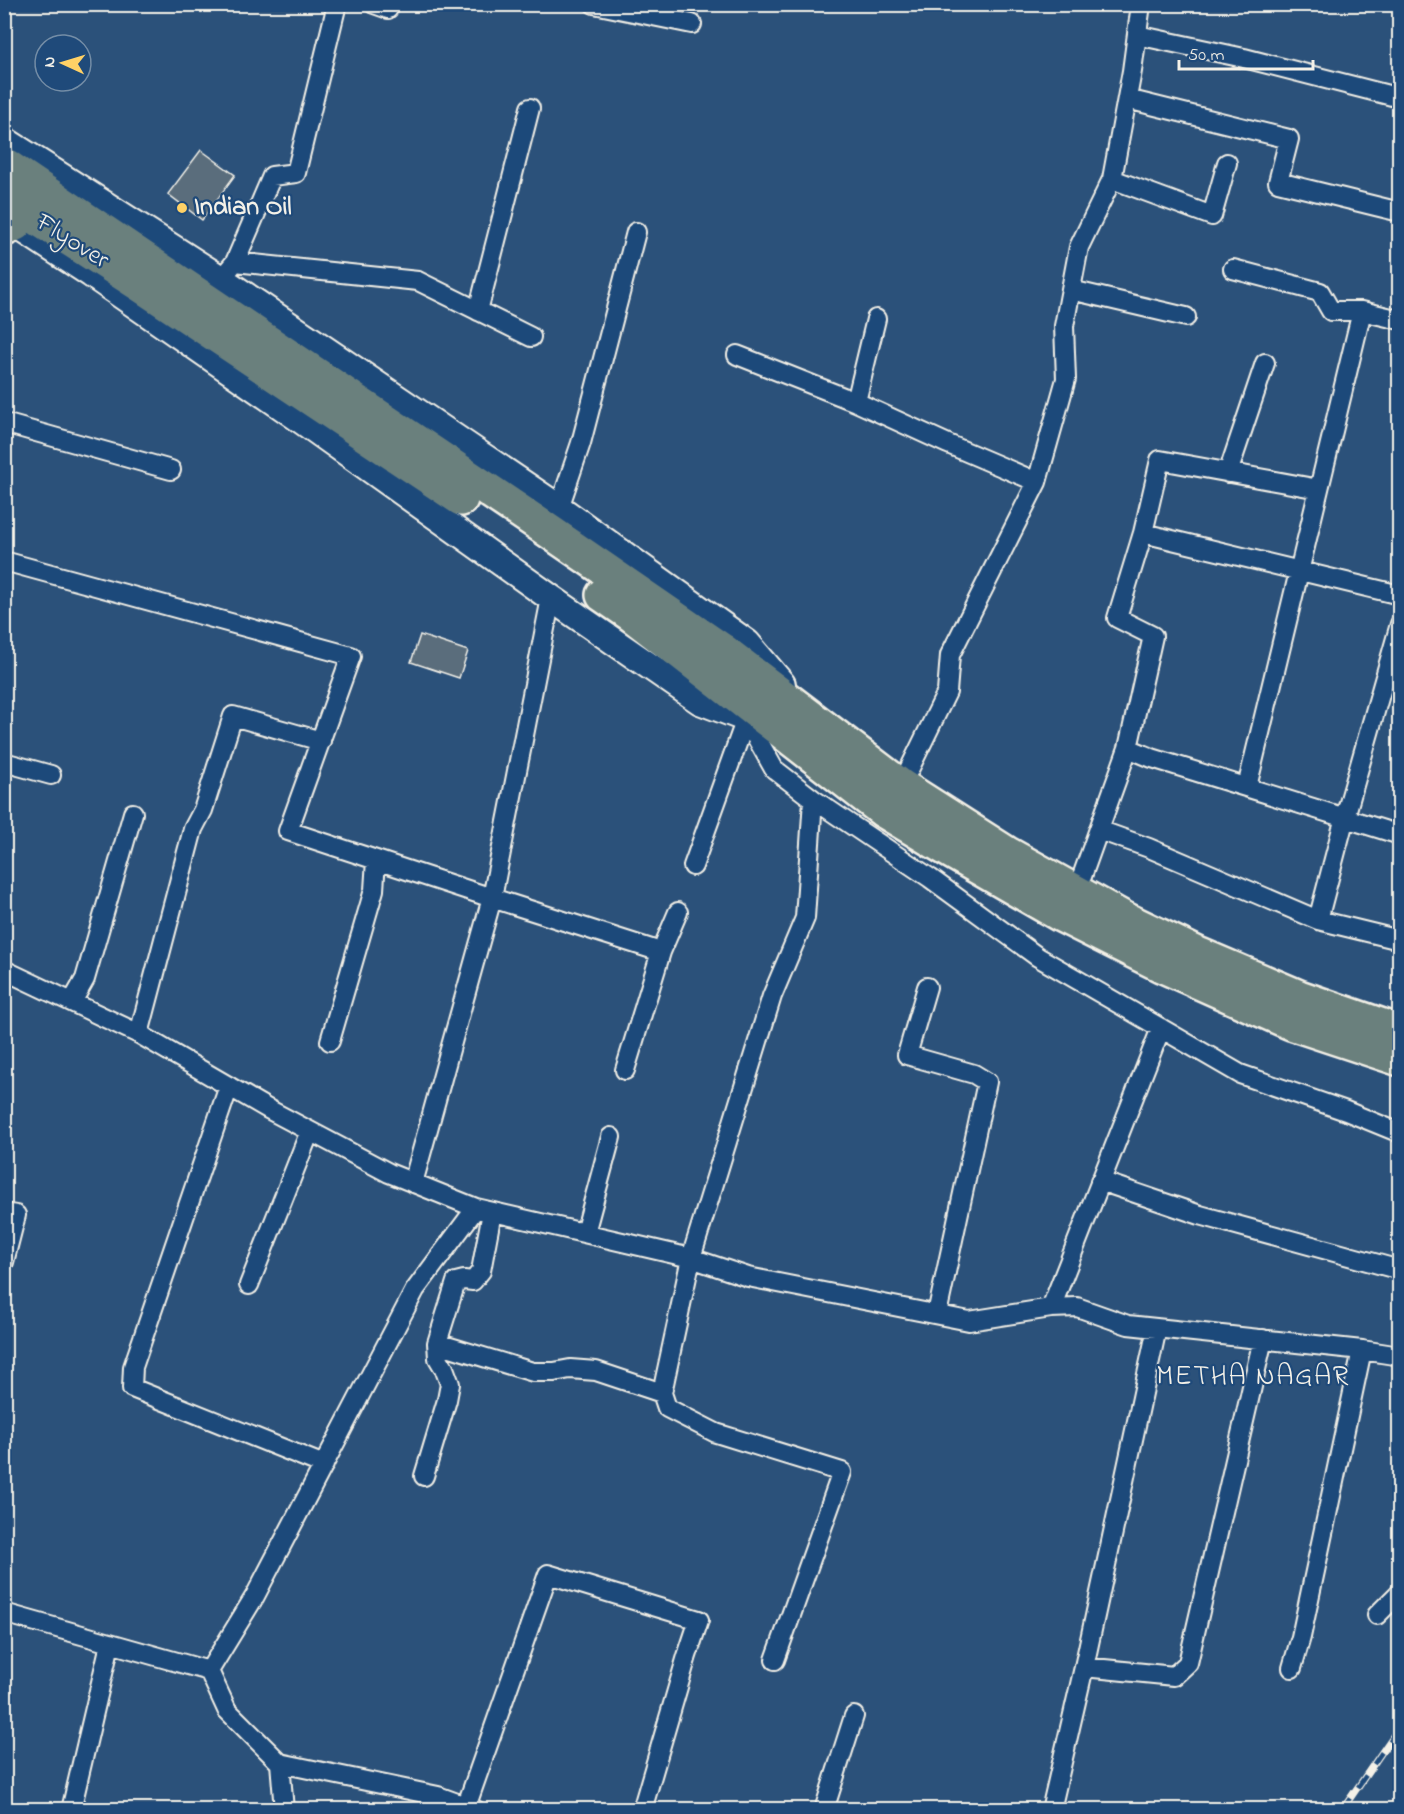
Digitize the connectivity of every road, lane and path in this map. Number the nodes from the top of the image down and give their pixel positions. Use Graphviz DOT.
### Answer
graph roads {
  1 [pos="337,4"];
  2 [pos="374,4"];
  3 [pos="389,4"];
  4 [pos="594,4"];
  5 [pos="1141,4"];
  6 [pos="692,24"];
  7 [pos="1137,35"];
  8 [pos="1400,98"];
  9 [pos="1127,99"];
  10 [pos="530,108"];
  11 [pos="4,140"];
  12 [pos="1227,163"];
  13 [pos="4,164"];
  14 [pos="1112,179"];
  15 [pos="1400,212"];
  16 [pos="8,218"];
  17 [pos="636,232"];
  18 [pos="1233,269"];
  19 [pos="228,271"];
  20 [pos="1071,290"];
  21 [pos="478,311"];
  22 [pos="1362,311"];
  23 [pos="1186,317"];
  24 [pos="876,319"];
  25 [pos="1400,320"];
  26 [pos="531,337"];
  27 [pos="737,355"];
  28 [pos="1265,363"];
  29 [pos="856,402"];
  30 [pos="4,423"];
  31 [pos="171,470"];
  32 [pos="1228,473"];
  33 [pos="1037,482"];
  34 [pos="1319,489"];
  35 [pos="559,508"];
  36 [pos="1143,533"];
  37 [pos="4,561"];
  38 [pos="1299,571"];
  39 [pos="1400,595"];
  40 [pos="551,598"];
  41 [pos="1400,624"];
  42 [pos="712,659"];
  43 [pos="746,719"];
  44 [pos="800,727"];
  45 [pos="321,741"];
  46 [pos="1128,748"];
  47 [pos="4,762"];
  48 [pos="51,775"];
  49 [pos="902,786"];
  50 [pos="1247,787"];
  51 [pos="813,800"];
  52 [pos="133,813"];
  53 [pos="1345,817"];
  54 [pos="1099,830"];
  55 [pos="1400,835"];
  56 [pos="376,860"];
  57 [pos="693,866"];
  58 [pos="1076,893"];
  59 [pos="492,898"];
  60 [pos="678,912"];
  61 [pos="1318,920"];
  62 [pos="1400,940"];
  63 [pos="662,952"];
  64 [pos="6,976"];
  65 [pos="927,987"];
  66 [pos="72,1002"];
  67 [pos="1161,1028"];
  68 [pos="1400,1032"];
  69 [pos="139,1034"];
  70 [pos="330,1041"];
  71 [pos="1400,1059"];
  72 [pos="625,1070"];
  73 [pos="229,1086"];
  74 [pos="310,1131"];
  75 [pos="1400,1133"];
  76 [pos="611,1137"];
  77 [pos="1100,1181"];
  78 [pos="413,1183"];
  79 [pos="484,1210"];
  80 [pos="4,1213"];
  81 [pos="585,1233"];
  82 [pos="691,1258"];
  83 [pos="4,1262"];
  84 [pos="1400,1270"];
  85 [pos="249,1285"];
  86 [pos="1052,1308"];
  87 [pos="937,1314"];
  88 [pos="1157,1328"];
  89 [pos="1263,1339"];
  90 [pos="437,1343"];
  91 [pos="1362,1350"];
  92 [pos="1400,1356"];
  93 [pos="662,1393"];
  94 [pos="324,1465"];
  95 [pos="424,1476"];
  96 [pos="1400,1592"];
  97 [pos="4,1613"];
  98 [pos="1377,1615"];
  99 [pos="110,1644"];
  100 [pos="775,1660"];
  101 [pos="1084,1666"];
  102 [pos="1292,1668"];
  103 [pos="209,1671"];
  104 [pos="854,1716"];
  105 [pos="280,1763"];
  106 [pos="469,1808"];
  107 [pos="71,1809"];
  108 [pos="284,1809"];
  109 [pos="642,1809"];
  110 [pos="824,1809"];
  111 [pos="1051,1809"];
  1 -- 19 [label="street"];
  2 -- 3 [label="street"];
  4 -- 6 [label="street"];
  5 -- 7 [label="street"];
  7 -- 8 [label="street"];
  7 -- 9 [label="street"];
  9 -- 14 [label="street"];
  9 -- 15 [label="street"];
  10 -- 21 [label="street"];
  11 -- 19 [label="street"];
  12 -- 14 [label="street"];
  13 -- 42 [label="highway"];
  14 -- 20 [label="street"];
  16 -- 40 [label="street"];
  16 -- 42 [label="highway, Flyover"];
  17 -- 35 [label="street"];
  18 -- 22 [label="street"];
  19 -- 21 [label="street"];
  19 -- 35 [label="street"];
  20 -- 23 [label="street"];
  20 -- 33 [label="street"];
  21 -- 26 [label="street"];
  22 -- 25 [label="street"];
  22 -- 34 [label="street"];
  24 -- 29 [label="street"];
  27 -- 29 [label="street"];
  28 -- 32 [label="street"];
  29 -- 33 [label="street"];
  30 -- 31 [label="street"];
  32 -- 34 [label="street"];
  32 -- 36 [label="street"];
  33 -- 49 [label="street"];
  34 -- 38 [label="street"];
  35 -- 44 [label="street"];
  36 -- 38 [label="street"];
  36 -- 46 [label="street"];
  37 -- 45 [label="street"];
  38 -- 39 [label="street"];
  38 -- 50 [label="street"];
  40 -- 43 [label="street"];
  40 -- 59 [label="street"];
  41 -- 53 [label="street"];
  42 -- 44 [label="highway"];
  43 -- 44 [label="street"];
  43 -- 51 [label="street"];
  43 -- 57 [label="street"];
  44 -- 49 [label="highway"];
  44 -- 71 [label="highway"];
  45 -- 56 [label="street"];
  45 -- 69 [label="street"];
  46 -- 50 [label="street"];
  46 -- 54 [label="street"];
  47 -- 48 [label="street"];
  49 -- 58 [label="highway"];
  50 -- 53 [label="street"];
  51 -- 67 [label="street"];
  51 -- 82 [label="street"];
  52 -- 66 [label="street"];
  53 -- 55 [label="street"];
  53 -- 61 [label="street"];
  54 -- 58 [label="street"];
  54 -- 61 [label="street"];
  56 -- 59 [label="street"];
  56 -- 70 [label="street"];
  58 -- 68 [label="highway"];
  59 -- 63 [label="street"];
  59 -- 78 [label="street"];
  60 -- 63 [label="street"];
  61 -- 62 [label="street"];
  63 -- 72 [label="street"];
  64 -- 66 [label="street"];
  65 -- 87 [label="street"];
  66 -- 69 [label="street"];
  67 -- 75 [label="street"];
  67 -- 77 [label="street"];
  69 -- 73 [label="street"];
  73 -- 74 [label="street"];
  73 -- 94 [label="street"];
  74 -- 78 [label="street"];
  74 -- 85 [label="street"];
  76 -- 81 [label="street"];
  77 -- 84 [label="street"];
  77 -- 86 [label="street"];
  78 -- 79 [label="street"];
  79 -- 81 [label="street"];
  79 -- 90 [label="street"];
  79 -- 94 [label="street"];
  80 -- 83 [label="street"];
  81 -- 82 [label="street"];
  82 -- 87 [label="street"];
  82 -- 93 [label="street"];
  86 -- 87 [label="street"];
  86 -- 88 [label="street"];
  88 -- 89 [label="street"];
  88 -- 101 [label="street"];
  89 -- 91 [label="street"];
  89 -- 101 [label="street"];
  90 -- 93 [label="street"];
  90 -- 95 [label="street"];
  91 -- 92 [label="street"];
  91 -- 102 [label="street"];
  93 -- 100 [label="street"];
  94 -- 103 [label="street"];
  96 -- 98 [label="street"];
  97 -- 99 [label="street"];
  99 -- 103 [label="street"];
  99 -- 107 [label="street"];
  101 -- 111 [label="street"];
  103 -- 105 [label="street"];
  104 -- 110 [label="street"];
  105 -- 106 [label="street"];
  105 -- 108 [label="street"];
  106 -- 109 [label="street"];
}
